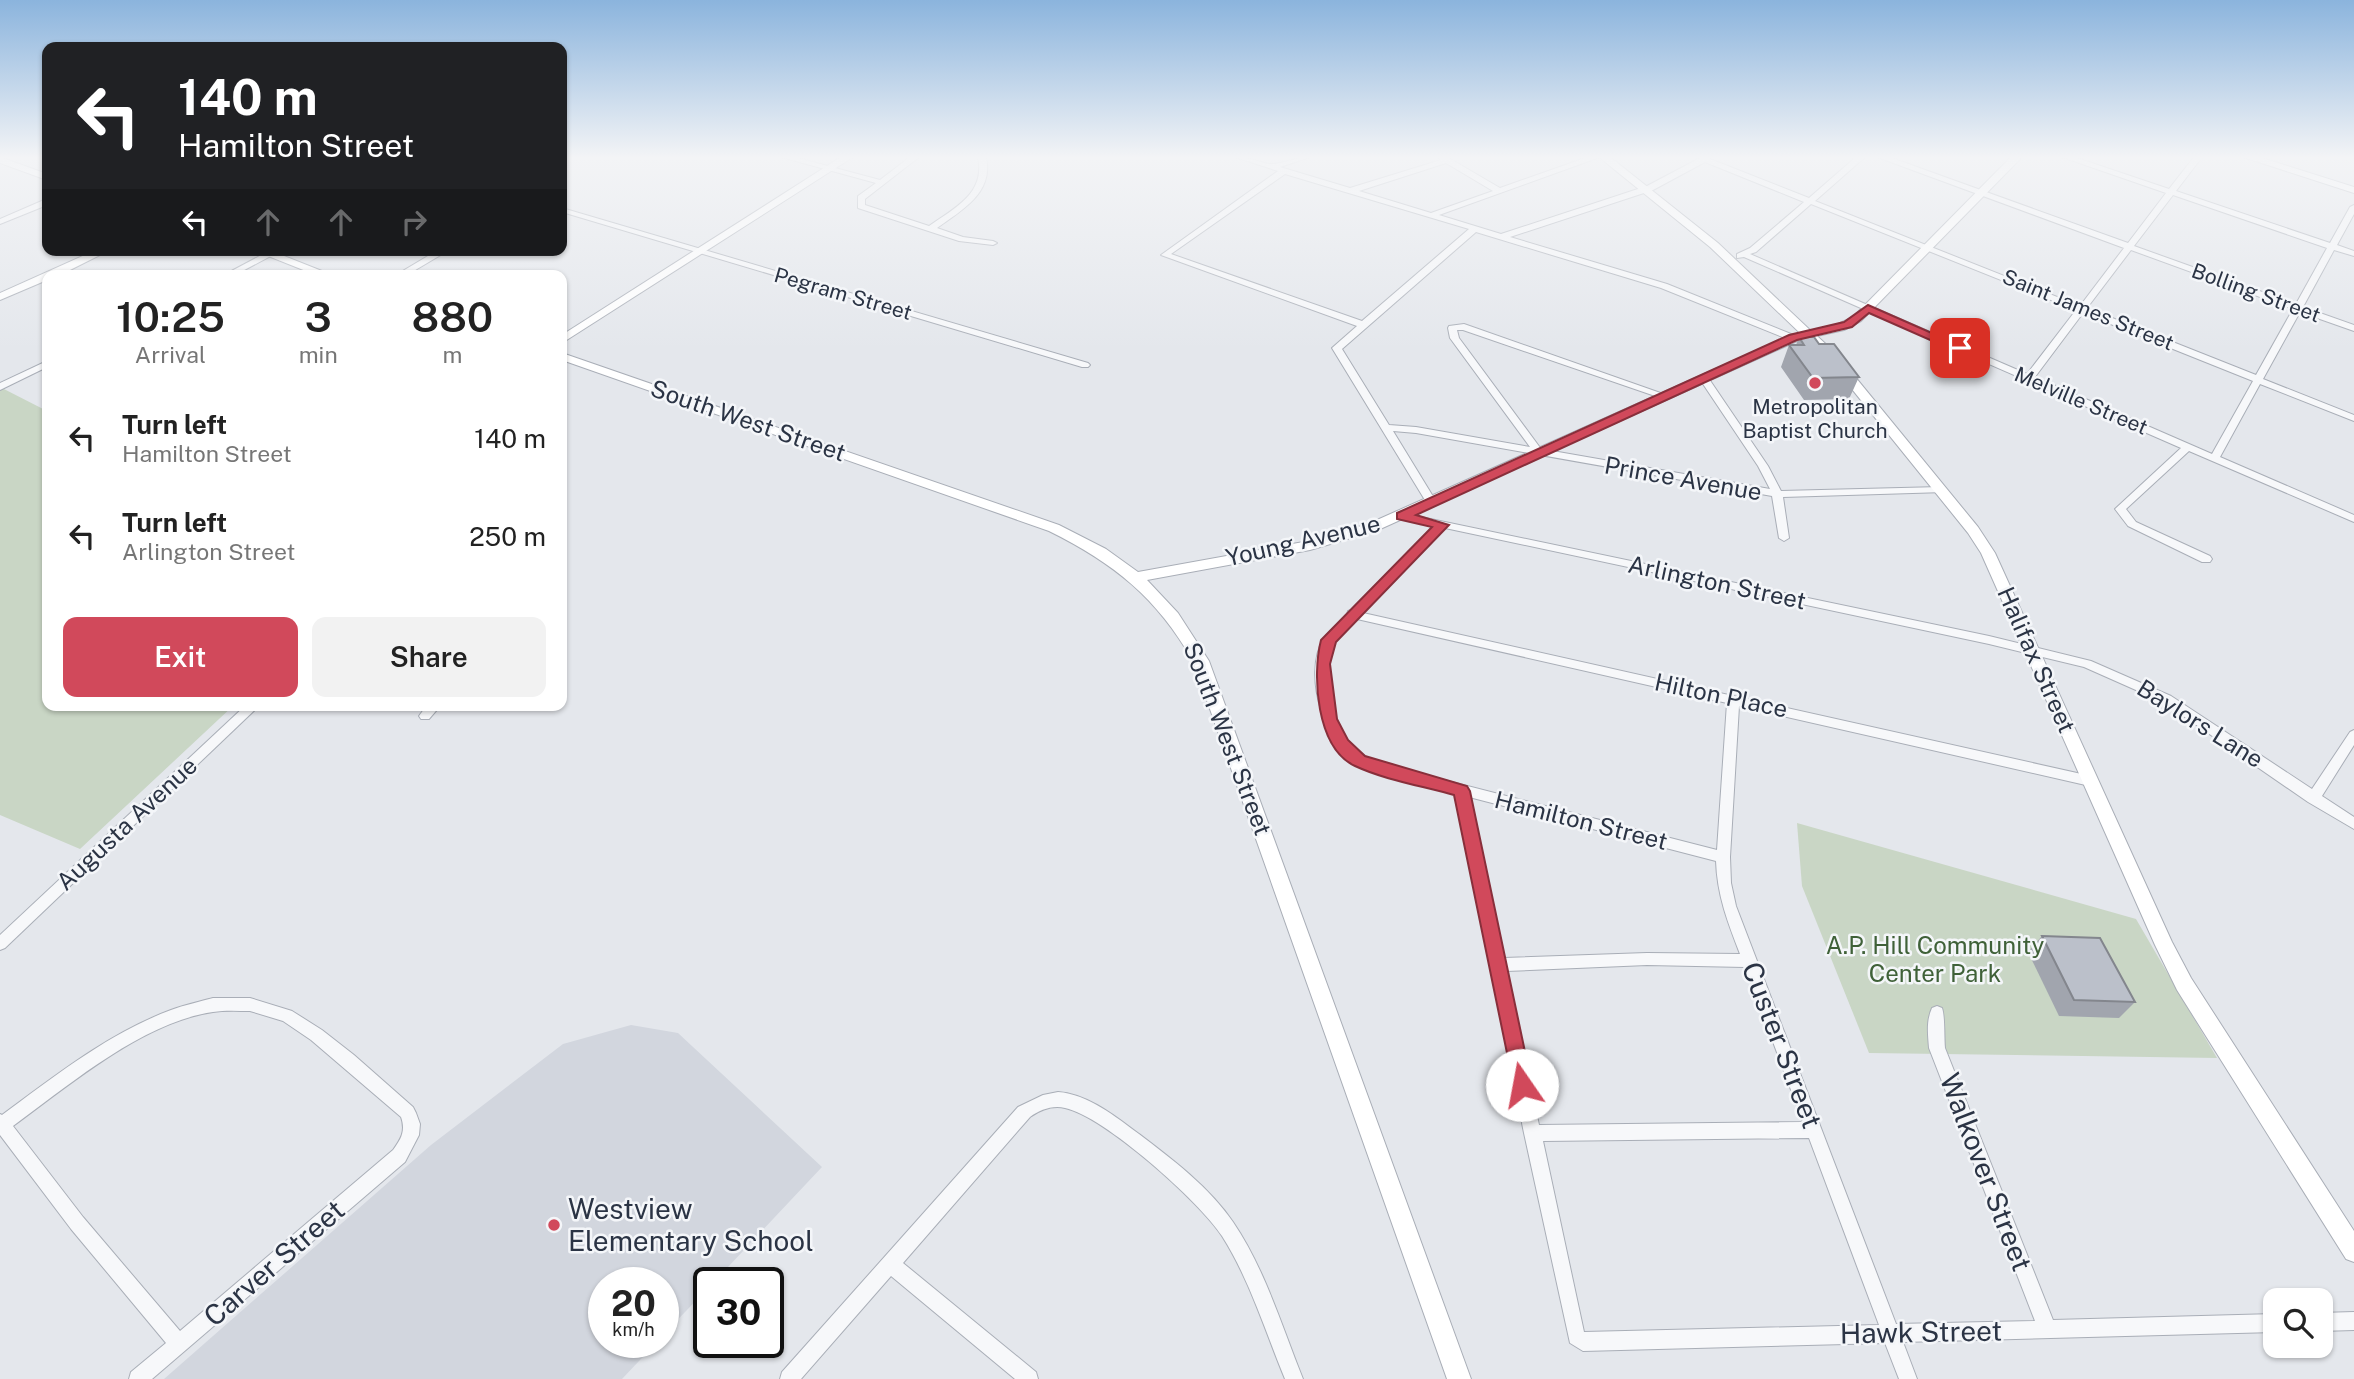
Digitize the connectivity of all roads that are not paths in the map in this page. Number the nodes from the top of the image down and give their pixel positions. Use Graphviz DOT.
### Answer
graph roads {
  1 [pos="600,221"];
  2 [pos="747,221"];
  3 [pos="907,221"];
  4 [pos="939,221"];
  5 [pos="1213,221"];
  6 [pos="1448,221"];
  7 [pos="1546,221"];
  8 [pos="1683,221"];
  9 [pos="1786,221"];
  10 [pos="1861,221"];
  11 [pos="1954,221"];
  12 [pos="2057,221"];
  13 [pos="2149,221"];
  14 [pos="2257,221"];
  15 [pos="2346,221"];
  16 [pos="930,229"];
  17 [pos="1474,229"];
  18 [pos="1499,237"];
  19 [pos="993,243"];
  20 [pos="2130,247"];
  21 [pos="2332,247"];
  22 [pos="1928,248"];
  23 [pos="700,251"];
  24 [pos="2354,254"];
  25 [pos="1165,255"];
  26 [pos="1745,255"];
  27 [pos="92,256"];
  28 [pos="262,256"];
  29 [pos="279,256"];
  30 [pos="433,256"];
  31 [pos="1730,260"];
  32 [pos="62,270"];
  33 [pos="237,270"];
  34 [pos="314,270"];
  35 [pos="409,270"];
  36 [pos="42,279"];
  37 [pos="0,298"];
  38 [pos="1868,308"];
  39 [pos="2082,308"];
  40 [pos="2298,308"];
  41 [pos="1364,325"];
  42 [pos="2354,328"];
  43 [pos="1809,334"];
  44 [pos="567,337"];
  45 [pos="1793,338"];
  46 [pos="567,358"];
  47 [pos="1085,365"];
  48 [pos="42,366"];
  49 [pos="1704,378"];
  50 [pos="2029,378"];
  51 [pos="2259,380"];
  52 [pos="0,387"];
  53 [pos="1664,396"];
  54 [pos="2354,418"];
  55 [pos="1387,428"];
  56 [pos="2186,447"];
  57 [pos="1539,453"];
  58 [pos="2214,459"];
  59 [pos="1941,490"];
  60 [pos="1777,494"];
  61 [pos="1432,503"];
  62 [pos="1402,516"];
  63 [pos="2354,519"];
  64 [pos="1442,525"];
  65 [pos="1784,538"];
  66 [pos="2206,559"];
  67 [pos="1137,577"];
  68 [pos="1352,614"];
  69 [pos="2033,651"];
  70 [pos="1734,699"];
  71 [pos="248,711"];
  72 [pos="430,711"];
  73 [pos="425,716"];
  74 [pos="2354,735"];
  75 [pos="2090,781"];
  76 [pos="1461,791"];
  77 [pos="2313,798"];
  78 [pos="2354,824"];
  79 [pos="1723,857"];
  80 [pos="0,944"];
  81 [pos="1751,961"];
  82 [pos="1497,965"];
  83 [pos="1937,1013"];
  84 [pos="1,1123"];
  85 [pos="1815,1130"];
  86 [pos="1532,1133"];
  87 [pos="937,1211"];
  88 [pos="2354,1251"];
  89 [pos="891,1264"];
  90 [pos="2354,1321"];
  91 [pos="2333,1322"];
  92 [pos="2263,1324"];
  93 [pos="2048,1330"];
  94 [pos="1890,1331"];
  95 [pos="179,1344"];
  96 [pos="138,1379"];
  97 [pos="789,1379"];
  98 [pos="1029,1379"];
  99 [pos="1294,1379"];
  100 [pos="1459,1379"];
  101 [pos="1908,1379"];
  1 -- 23 [label="street, Pegram Street"];
  2 -- 23 [label="street"];
  3 -- 16 [label="street"];
  4 -- 16 [label="street"];
  5 -- 25 [label="street"];
  6 -- 17 [label="street"];
  7 -- 18 [label="street"];
  8 -- 31 [label="street, Halifax Street"];
  9 -- 26 [label="street"];
  10 -- 22 [label="street, Saint James Street"];
  11 -- 22 [label="street, Young Avenue"];
  12 -- 20 [label="street, Bolling Street"];
  13 -- 20 [label="street"];
  14 -- 21 [label="street"];
  15 -- 21 [label="street"];
  16 -- 19 [label="street"];
  17 -- 18 [label="street"];
  17 -- 41 [label="street"];
  18 -- 45 [label="street"];
  20 -- 39 [label="street"];
  20 -- 40 [label="street, Bolling Street"];
  21 -- 24 [label="street"];
  21 -- 40 [label="street"];
  22 -- 38 [label="street, Young Avenue"];
  22 -- 39 [label="street, Saint James Street"];
  23 -- 44 [label="street"];
  23 -- 47 [label="street, Pegram Street"];
  25 -- 41 [label="street"];
  26 -- 31 [label="street"];
  26 -- 38 [label="street, Melville Street"];
  27 -- 32 [label="street"];
  28 -- 33 [label="street"];
  29 -- 34 [label="street"];
  30 -- 35 [label="street"];
  31 -- 43 [label="street, Halifax Street"];
  36 -- 37 [label="street"];
  38 -- 43 [label="street, Young Avenue"];
  38 -- 50 [label="street, Melville Street"];
  39 -- 50 [label="street"];
  39 -- 51 [label="street, Saint James Street"];
  40 -- 42 [label="street, Bolling Street"];
  40 -- 51 [label="street"];
  41 -- 55 [label="street"];
  43 -- 45 [label="street, Young Avenue"];
  43 -- 59 [label="street, Halifax Street"];
  45 -- 49 [label="street, Young Avenue"];
  46 -- 67 [label="street, South West Street"];
  48 -- 52 [label="street"];
  49 -- 53 [label="street, Young Avenue"];
  49 -- 60 [label="street"];
  50 -- 56 [label="street, Melville Street"];
  51 -- 54 [label="street, Saint James Street"];
  51 -- 58 [label="street"];
  53 -- 57 [label="street, Young Avenue"];
  53 -- 57 [label="street"];
  55 -- 57 [label="street, Prince Avenue"];
  55 -- 61 [label="street"];
  56 -- 58 [label="street, Melville Street"];
  56 -- 66 [label="street"];
  57 -- 60 [label="street, Prince Avenue"];
  57 -- 61 [label="street, Young Avenue"];
  58 -- 63 [label="street, Melville Street"];
  59 -- 60 [label="street, Prince Avenue"];
  59 -- 69 [label="street, Halifax Street"];
  60 -- 65 [label="street"];
  61 -- 62 [label="street, Young Avenue"];
  62 -- 64 [label="street, Arlington Street"];
  62 -- 67 [label="street, Young Avenue"];
  64 -- 68 [label="street, Hamilton Street"];
  64 -- 69 [label="street, Arlington Street"];
  67 -- 100 [label="street, South West Street"];
  68 -- 70 [label="street, Hilton Place"];
  68 -- 76 [label="street, Hamilton Street"];
  69 -- 75 [label="street, Halifax Street"];
  69 -- 77 [label="street, Baylors Lane"];
  70 -- 75 [label="street, Hilton Place"];
  70 -- 79 [label="street, Custer Street"];
  71 -- 80 [label="street, Augusta Avenue"];
  72 -- 73 [label="street"];
  74 -- 77 [label="street"];
  75 -- 88 [label="street, Halifax Street"];
  76 -- 79 [label="street, Hamilton Street"];
  76 -- 82 [label="street"];
  77 -- 78 [label="street, Baylors Lane"];
  79 -- 81 [label="street, Custer Street"];
  81 -- 82 [label="street"];
  81 -- 85 [label="street, Custer Street"];
  82 -- 86 [label="street"];
  83 -- 93 [label="street, Walkover Street"];
  84 -- 95 [label="street"];
  84 -- 95 [label="street, Carver Street"];
  85 -- 86 [label="street"];
  85 -- 94 [label="street, Custer Street"];
  86 -- 94 [label="street, Hawk Street"];
  87 -- 89 [label="street"];
  87 -- 99 [label="street"];
  89 -- 97 [label="street"];
  89 -- 98 [label="street"];
  90 -- 91 [label="street"];
  92 -- 93 [label="street, Hawk Street"];
  93 -- 94 [label="street, Hawk Street"];
  94 -- 101 [label="street, Custer Street"];
  95 -- 96 [label="street, Carver Street"];
}
